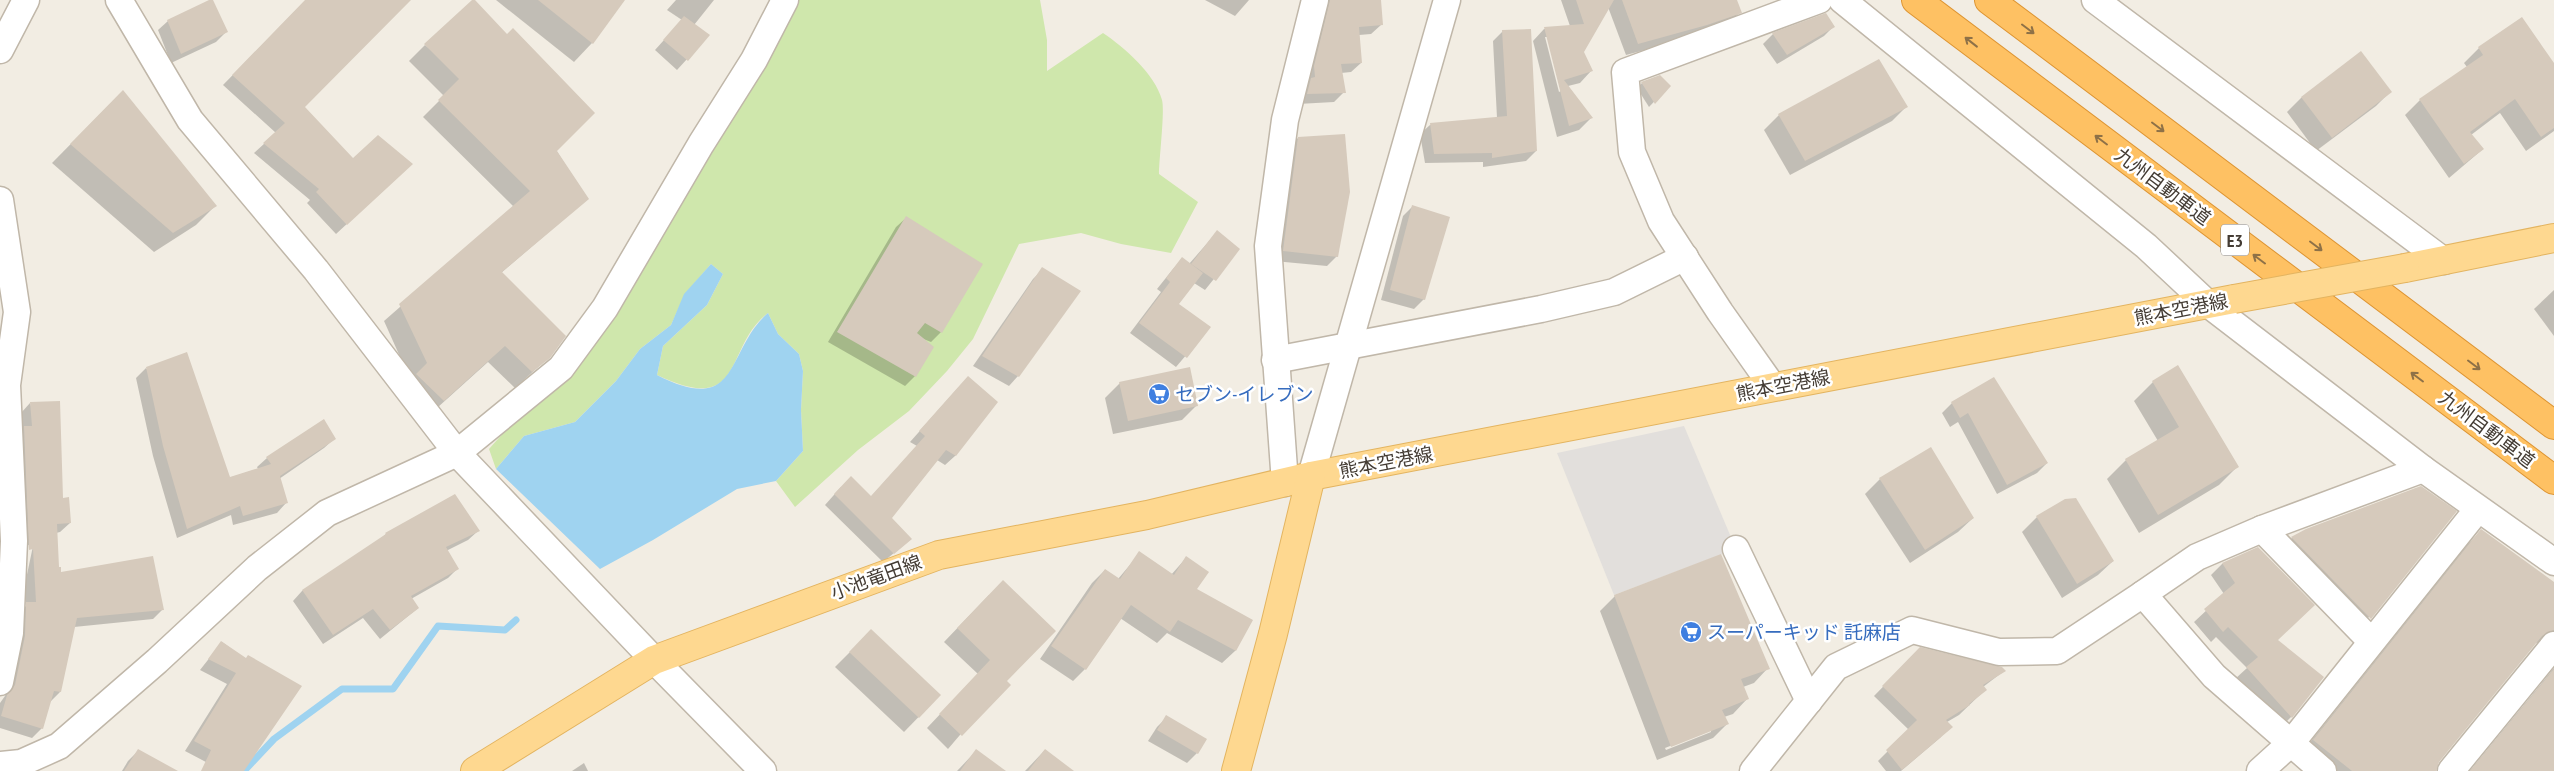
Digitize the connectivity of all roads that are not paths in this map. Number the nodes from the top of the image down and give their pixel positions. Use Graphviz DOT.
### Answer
graph roads {
  1 [pos="26,0"];
  2 [pos="119,0"];
  3 [pos="785,0"];
  4 [pos="1316,0"];
  5 [pos="1447,0"];
  6 [pos="1819,0"];
  7 [pos="1842,0"];
  8 [pos="1916,0"];
  9 [pos="1990,0"];
  10 [pos="2095,0"];
  11 [pos="0,50"];
  12 [pos="0,200"];
  13 [pos="2554,238"];
  14 [pos="1684,257"];
  15 [pos="2444,260"];
  16 [pos="2221,301"];
  17 [pos="1349,346"];
  18 [pos="1275,360"];
  19 [pos="1773,387"];
  20 [pos="2554,425"];
  21 [pos="457,453"];
  22 [pos="2423,469"];
  23 [pos="1311,476"];
  24 [pos="2554,480"];
  25 [pos="1285,483"];
  26 [pos="2478,509"];
  27 [pos="2262,529"];
  28 [pos="1736,549"];
  29 [pos="2554,562"];
  30 [pos="2143,594"];
  31 [pos="2371,641"];
  32 [pos="2554,645"];
  33 [pos="654,660"];
  34 [pos="0,682"];
  35 [pos="1809,701"];
  36 [pos="2292,742"];
  37 [pos="0,765"];
  38 [pos="474,771"];
  39 [pos="763,771"];
  40 [pos="1236,771"];
  41 [pos="1753,771"];
  42 [pos="2260,771"];
  43 [pos="2322,771"];
  44 [pos="2451,771"];
  1 -- 11 [label="street"];
  2 -- 21 [label="street"];
  3 -- 21 [label="street"];
  4 -- 18 [label="street"];
  5 -- 17 [label="street"];
  6 -- 14 [label="street"];
  7 -- 16 [label="street"];
  24 -- 8 [label="highway, 九州自動車道 / E3, one-way"];
  9 -- 20 [label="highway, E3, one-way"];
  10 -- 15 [label="street"];
  12 -- 34 [label="street"];
  13 -- 15 [label="main road, 熊本空港線"];
  14 -- 17 [label="street"];
  14 -- 19 [label="street"];
  15 -- 16 [label="main road, 熊本空港線, bridge"];
  16 -- 19 [label="main road, 熊本空港線"];
  16 -- 22 [label="street"];
  17 -- 18 [label="street"];
  17 -- 23 [label="street"];
  18 -- 25 [label="street"];
  19 -- 23 [label="main road, 熊本空港線"];
  21 -- 33 [label="street"];
  21 -- 37 [label="street"];
  22 -- 26 [label="street"];
  22 -- 27 [label="street"];
  23 -- 25 [label="main road, 小池竜田線"];
  23 -- 40 [label="main road"];
  25 -- 33 [label="main road, 小池竜田線"];
  26 -- 29 [label="street"];
  26 -- 31 [label="street"];
  27 -- 30 [label="street"];
  27 -- 31 [label="street"];
  28 -- 35 [label="street"];
  30 -- 35 [label="street"];
  30 -- 36 [label="street"];
  31 -- 36 [label="street"];
  32 -- 44 [label="street"];
  33 -- 38 [label="main road, 小池竜田線"];
  33 -- 39 [label="street"];
  35 -- 41 [label="street"];
  36 -- 42 [label="street"];
  36 -- 43 [label="street"];
}
